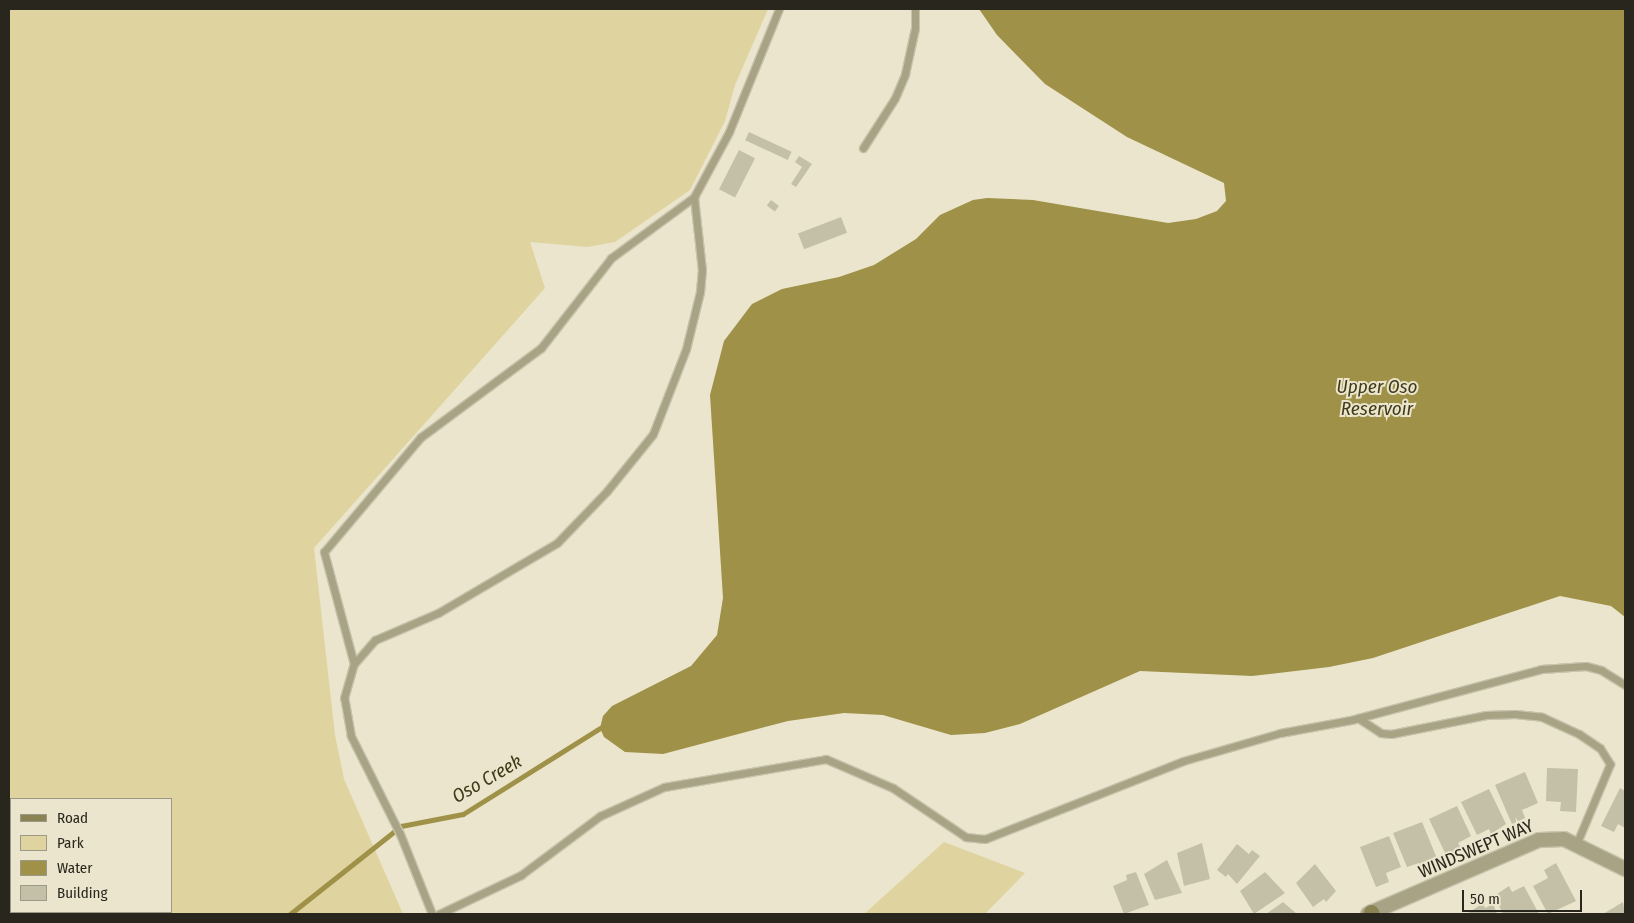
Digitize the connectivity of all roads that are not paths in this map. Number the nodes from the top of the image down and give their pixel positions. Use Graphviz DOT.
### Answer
graph roads {
  1 [pos="779,9"];
  2 [pos="915,9"];
  3 [pos="863,148"];
  4 [pos="694,197"];
  5 [pos="354,664"];
  6 [pos="1625,685"];
  7 [pos="1358,718"];
  8 [pos="1576,845"];
  9 [pos="1625,869"];
  10 [pos="432,914"];
  11 [pos="439,914"];
  12 [pos="1370,914"];
  1 -- 4 [label="lane"];
  2 -- 3 [label="lane"];
  4 -- 5 [label="lane"];
  4 -- 5 [label="lane"];
  5 -- 10 [label="lane"];
  6 -- 7 [label="lane"];
  7 -- 8 [label="lane"];
  7 -- 11 [label="lane"];
  8 -- 9 [label="street, WINDSWEPT WAY"];
  8 -- 12 [label="street, WINDSWEPT WAY"];
}
